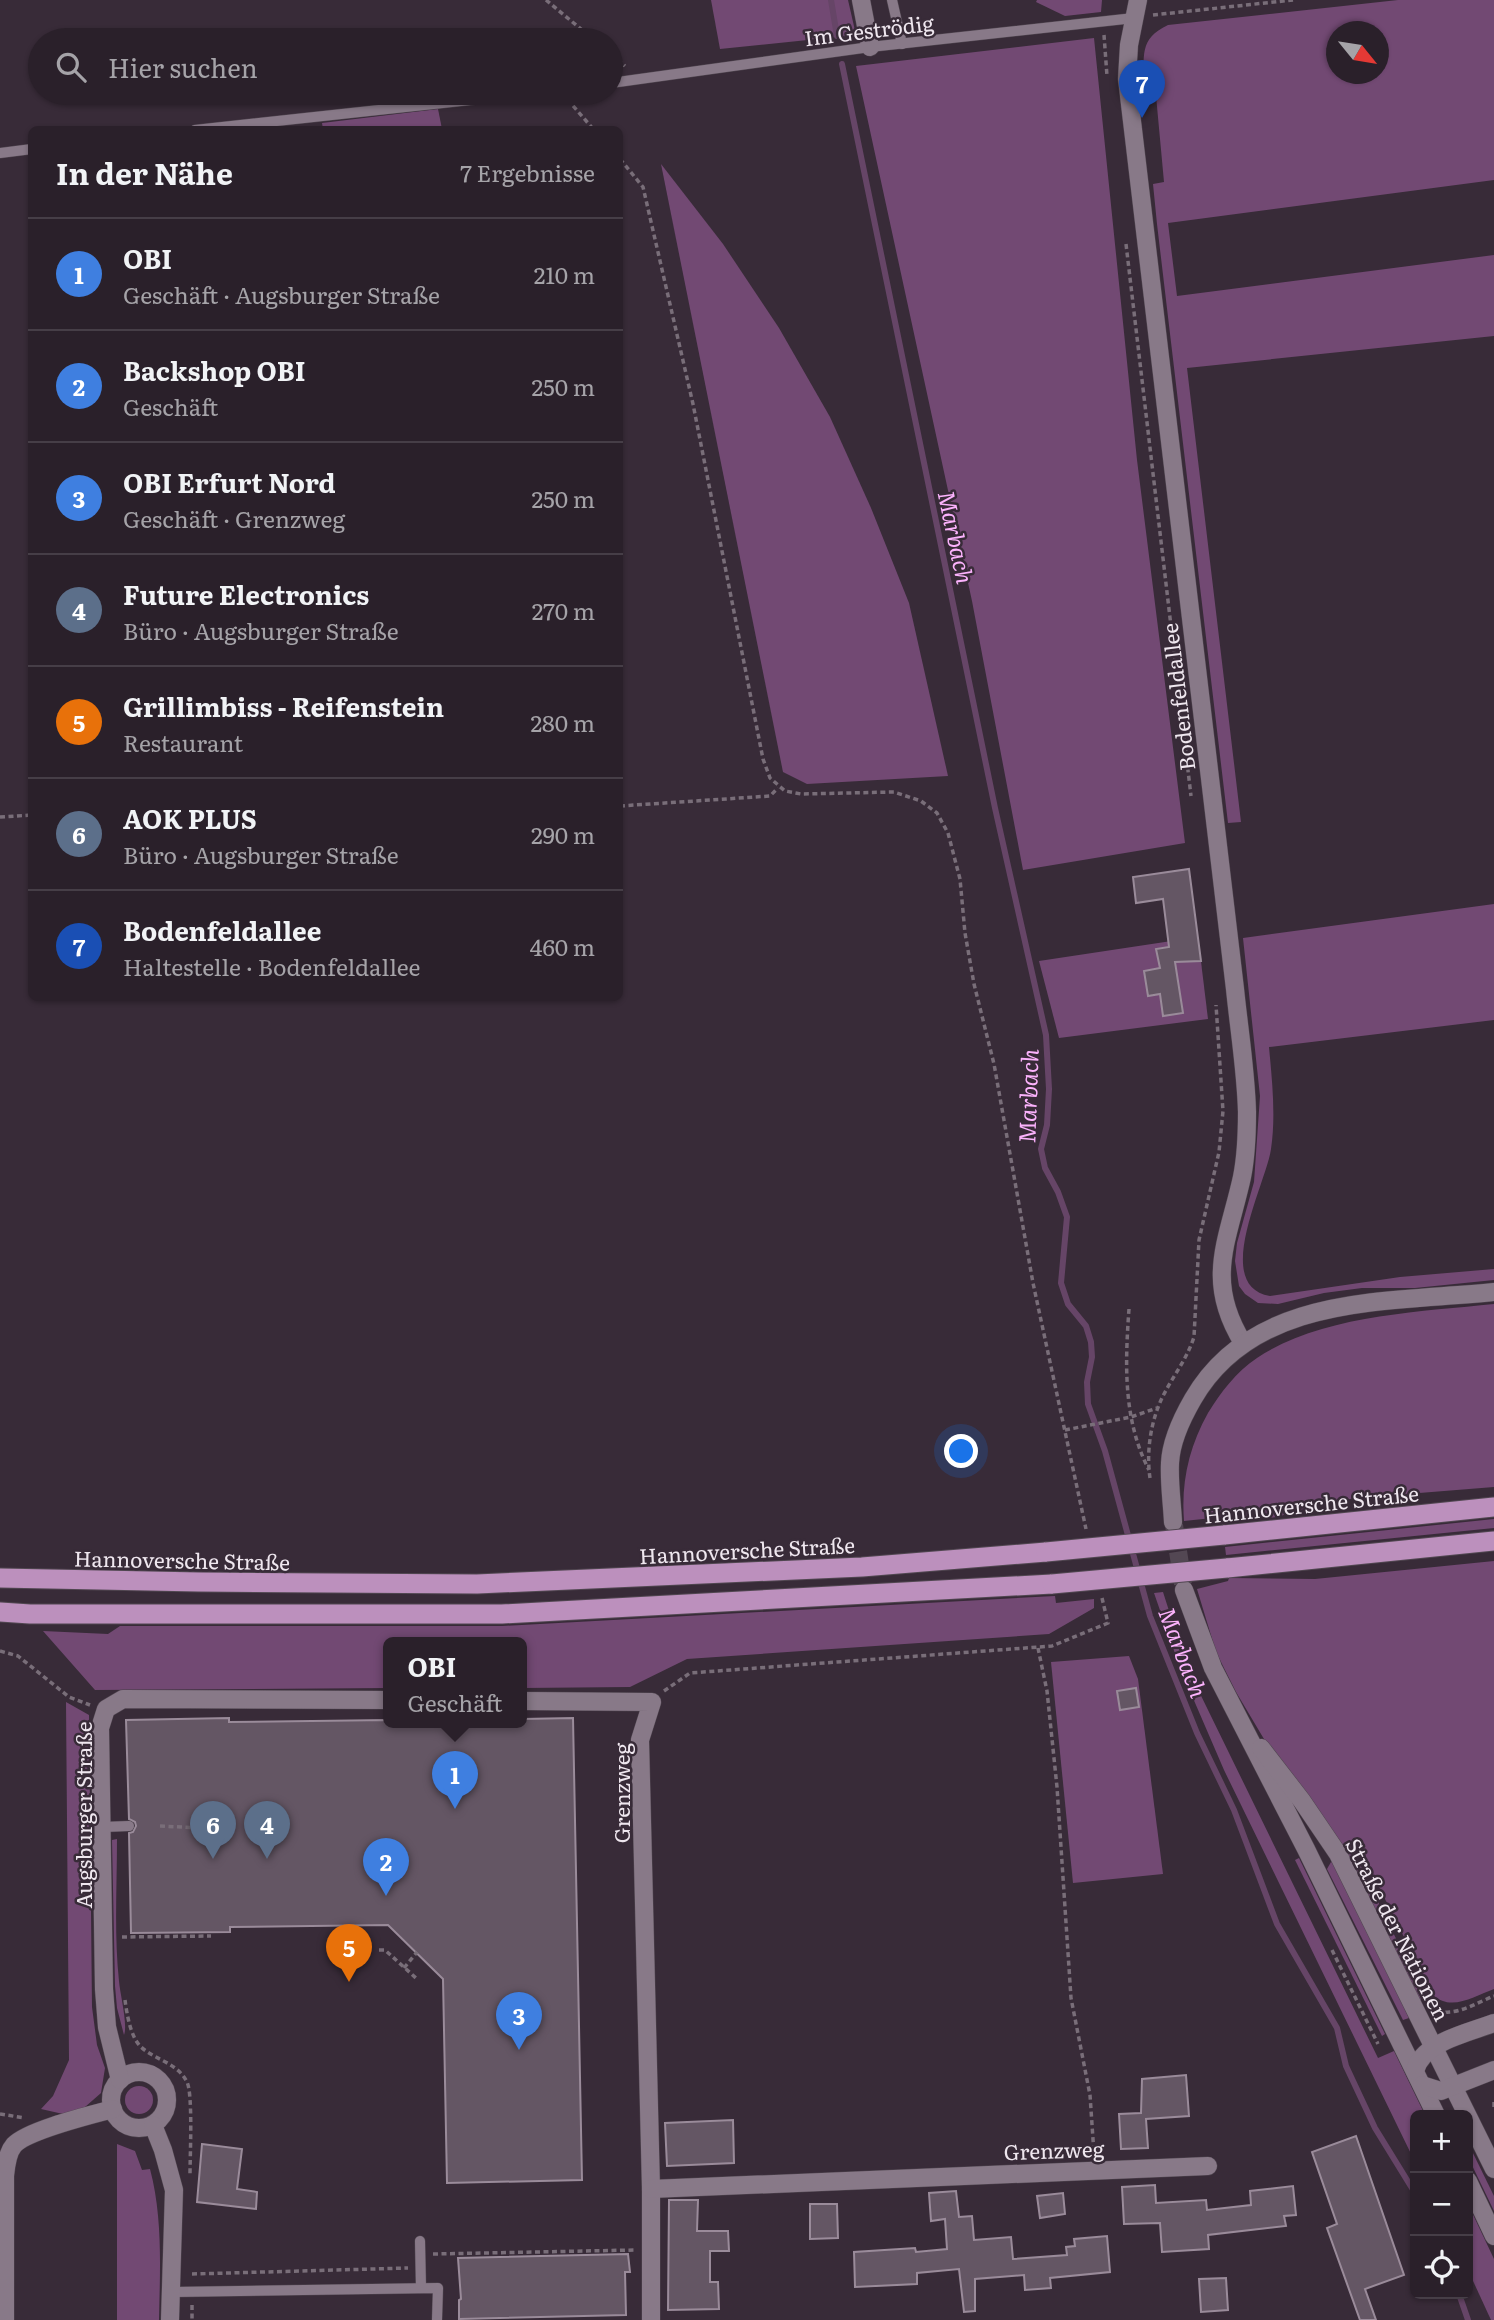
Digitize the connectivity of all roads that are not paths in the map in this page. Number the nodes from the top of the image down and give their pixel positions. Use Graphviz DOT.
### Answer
graph roads {
  1 [pos="861,0"];
  2 [pos="892,0"];
  3 [pos="1136,9"];
  4 [pos="901,44"];
  5 [pos="870,47"];
  6 [pos="623,81"];
  7 [pos="425,105"];
  8 [pos="232,126"];
  9 [pos="28,150"];
  10 [pos="0,153"];
  11 [pos="1494,1292"];
  12 [pos="1243,1343"];
  13 [pos="1494,1507"];
  14 [pos="1173,1522"];
  15 [pos="1494,1541"];
  16 [pos="0,1578"];
  17 [pos="1184,1590"];
  18 [pos="0,1612"];
  19 [pos="383,1700"];
  20 [pos="527,1701"];
  21 [pos="1242,1724"];
  22 [pos="129,1826"];
  23 [pos="103,1827"];
  24 [pos="1494,2023"];
  25 [pos="1433,2046"];
  26 [pos="1494,2070"];
  27 [pos="1418,2078"];
  28 [pos="120,2080"];
  29 [pos="1454,2086"];
  30 [pos="113,2109"];
  31 [pos="1434,2110"];
  32 [pos="153,2125"];
  33 [pos="1208,2166"];
  34 [pos="1494,2169"];
  35 [pos="651,2189"];
  36 [pos="1473,2192"];
  37 [pos="2,2225"];
  38 [pos="1494,2236"];
  39 [pos="420,2241"];
  40 [pos="421,2288"];
  41 [pos="173,2292"];
  42 [pos="5,2320"];
  43 [pos="170,2320"];
  44 [pos="437,2320"];
  45 [pos="651,2320"];
  1 -- 5 [label="street"];
  2 -- 4 [label="lane"];
  3 -- 4 [label="lane, Im Geströdig"];
  3 -- 12 [label="street, Bodenfeldallee"];
  4 -- 5 [label="lane, Im Geströdig"];
  5 -- 6 [label="lane, Im Geströdig"];
  7 -- 8 [label="lane"];
  9 -- 10 [label="lane"];
  11 -- 12 [label="street"];
  12 -- 14 [label="street"];
  13 -- 16 [label="highway, Hannoversche Straße, bridge"];
  15 -- 18 [label="highway, bridge"];
  17 -- 21 [label="street, Straße der Nationen"];
  19 -- 23 [label="street, Augsburger Straße"];
  20 -- 35 [label="street, Grenzweg"];
  21 -- 25 [label="street, Straße der Nationen"];
  21 -- 27 [label="street, Straße der Nationen"];
  22 -- 23 [label="lane"];
  23 -- 28 [label="street, Augsburger Straße"];
  24 -- 25 [label="street"];
  25 -- 27 [label="street"];
  25 -- 29 [label="street, Straße der Nationen"];
  26 -- 29 [label="street"];
  27 -- 29 [label="street"];
  27 -- 31 [label="street, Straße der Nationen"];
  28 -- 30 [label="street, Augsburger Straße"];
  28 -- 32 [label="street"];
  29 -- 34 [label="street, Straße der Nationen"];
  30 -- 32 [label="street"];
  30 -- 37 [label="street"];
  32 -- 41 [label="street"];
  33 -- 35 [label="street, Grenzweg"];
  35 -- 45 [label="street, Grenzweg"];
  36 -- 38 [label="street"];
  37 -- 42 [label="street"];
  39 -- 40 [label="lane"];
  40 -- 41 [label="lane"];
  40 -- 44 [label="lane"];
  41 -- 43 [label="street"];
}
